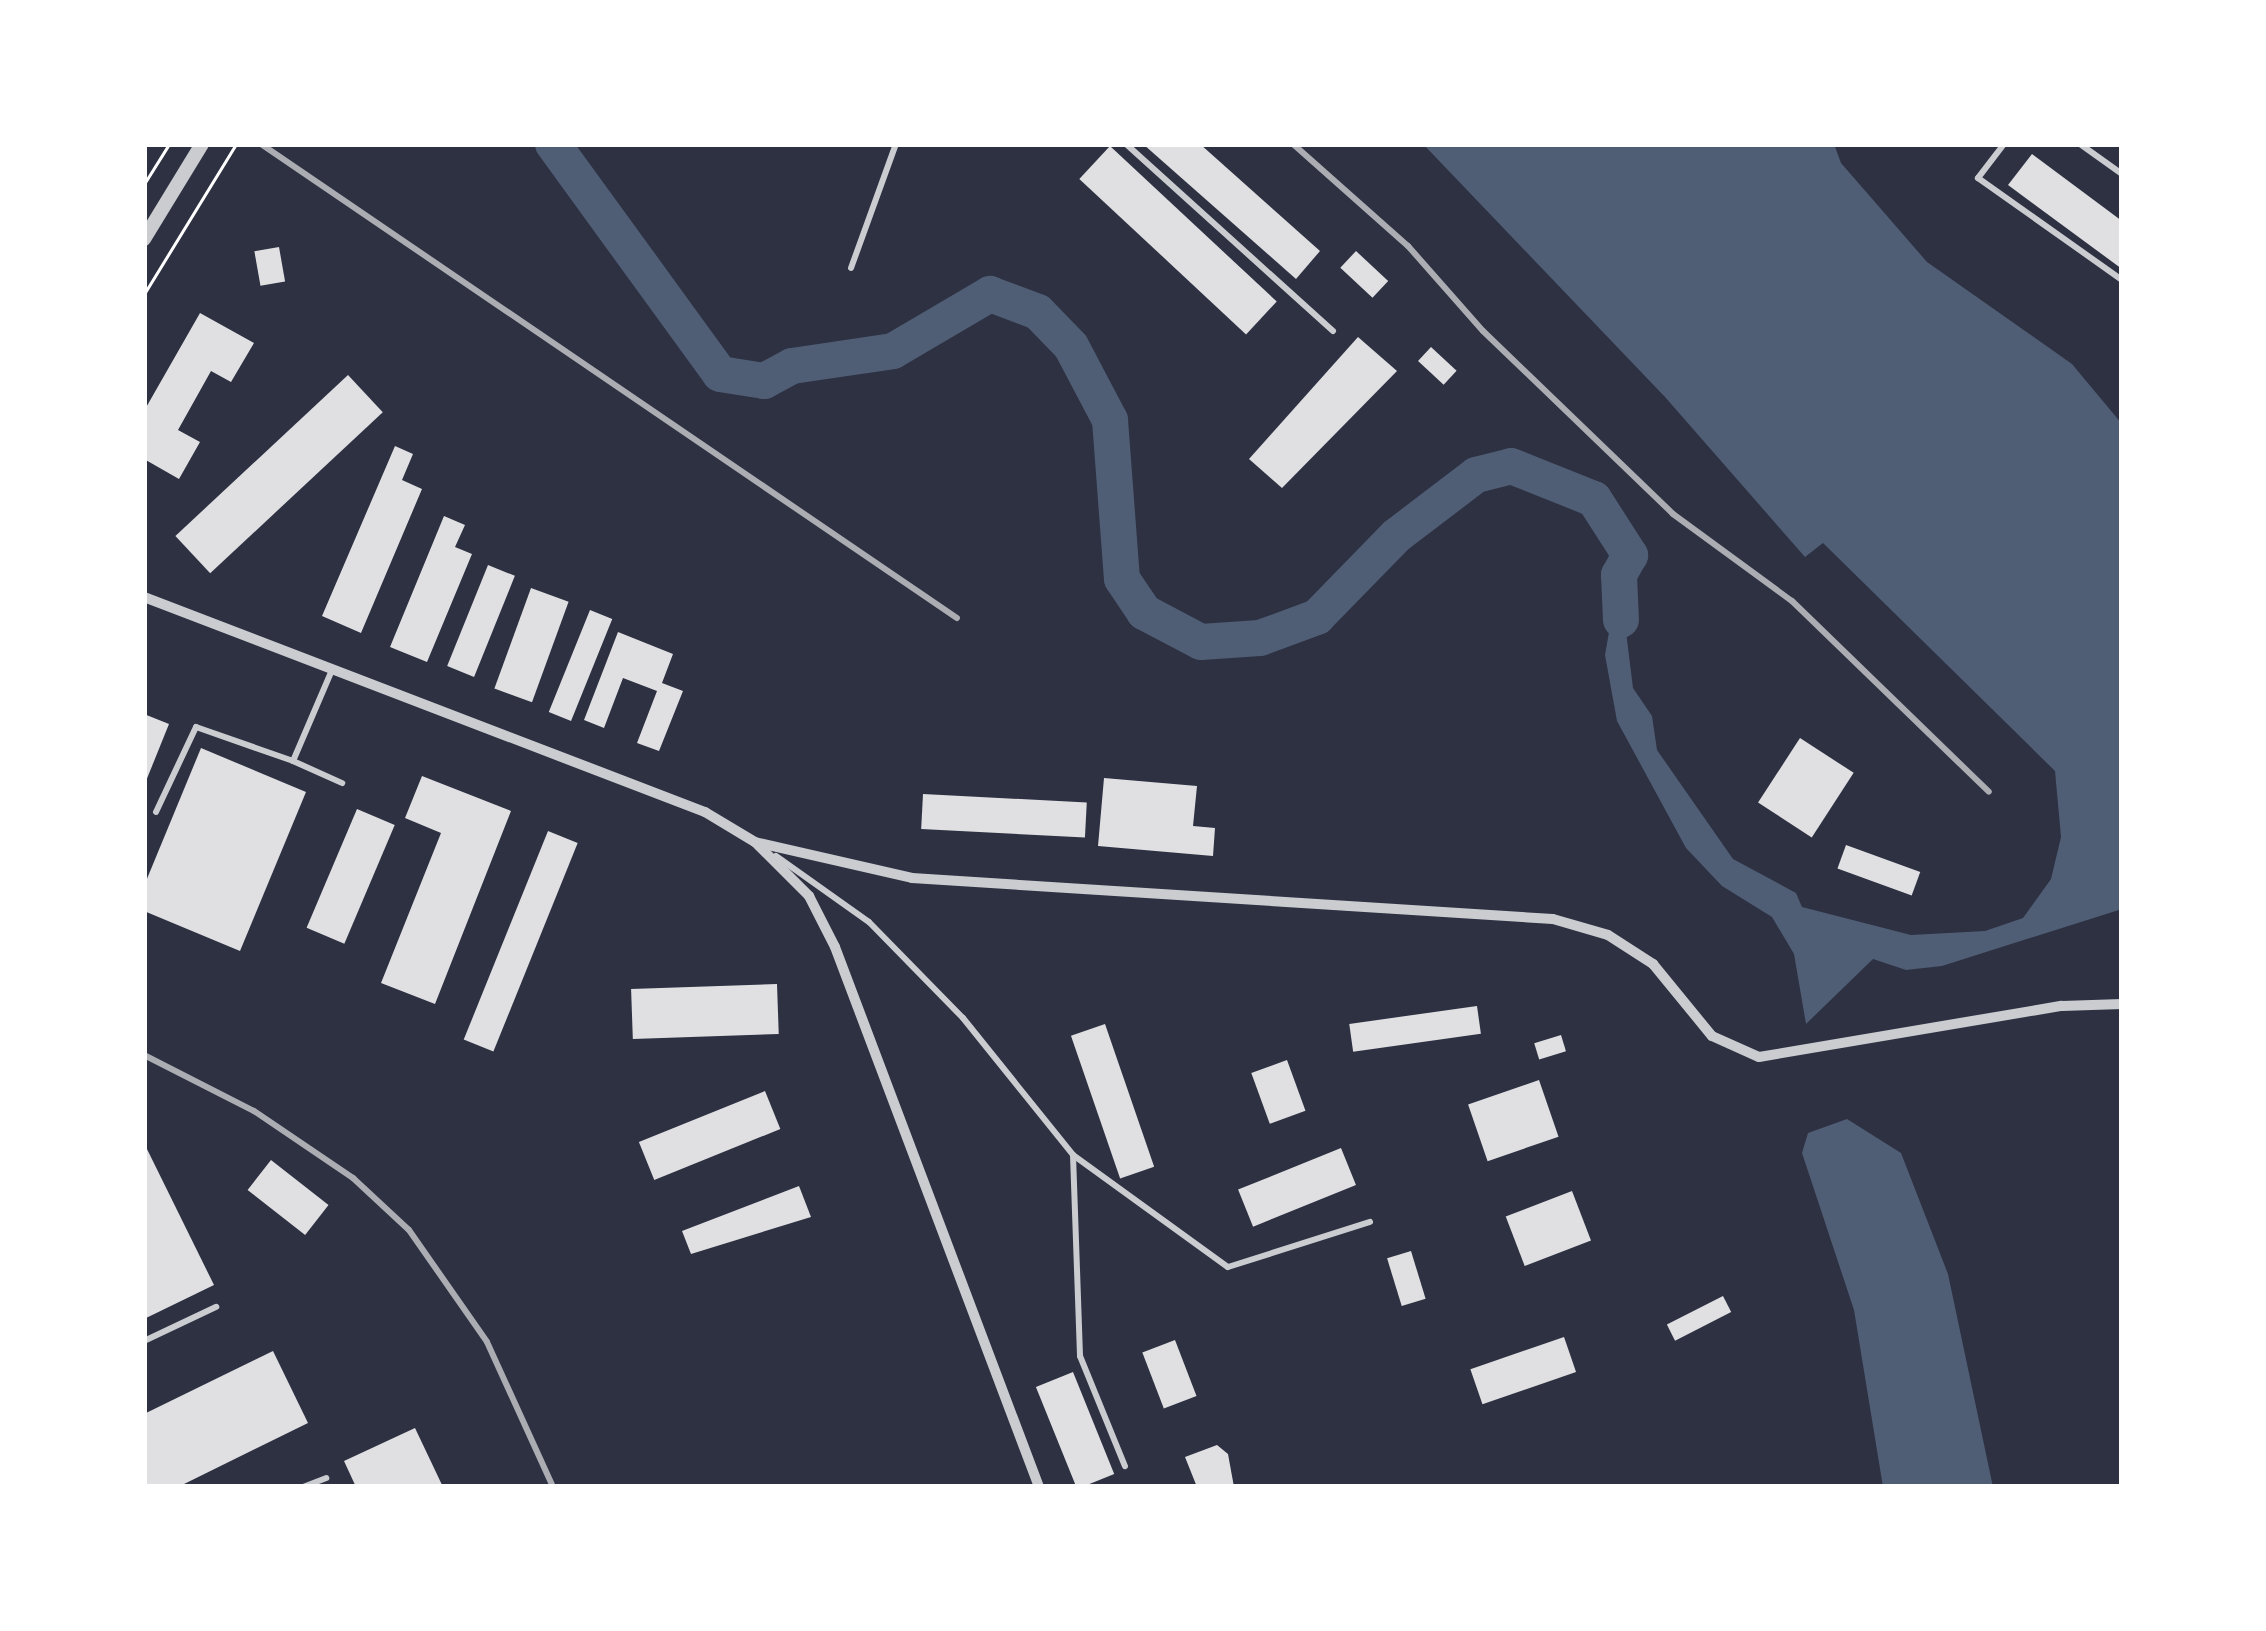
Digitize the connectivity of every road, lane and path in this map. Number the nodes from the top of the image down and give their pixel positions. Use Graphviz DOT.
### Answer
graph roads {
  1 [pos="169,144"];
  2 [pos="202,144"];
  3 [pos="236,144"];
  4 [pos="896,144"];
  5 [pos="1126,144"];
  6 [pos="2004,144"];
  7 [pos="2080,144"];
  8 [pos="2122,174"];
  9 [pos="144,184"];
  10 [pos="144,239"];
  11 [pos="851,268"];
  12 [pos="2122,280"];
  13 [pos="144,294"];
  14 [pos="1333,332"];
  15 [pos="144,597"];
  16 [pos="332,670"];
  17 [pos="293,761"];
  18 [pos="342,783"];
  19 [pos="156,812"];
  20 [pos="755,842"];
  21 [pos="2122,1004"];
  22 [pos="1073,1155"];
  23 [pos="1370,1222"];
  24 [pos="216,1307"];
  25 [pos="144,1341"];
  26 [pos="1125,1466"];
  27 [pos="326,1478"];
  28 [pos="303,1487"];
  29 [pos="1039,1487"];
  1 -- 9 [label="path"];
  2 -- 10 [label="street"];
  3 -- 13 [label="path"];
  4 -- 11 [label="lane"];
  5 -- 14 [label="lane"];
  6 -- 12 [label="lane"];
  7 -- 8 [label="lane"];
  15 -- 16 [label="street"];
  16 -- 17 [label="lane"];
  16 -- 20 [label="street"];
  17 -- 18 [label="lane"];
  17 -- 19 [label="lane"];
  20 -- 21 [label="street"];
  20 -- 22 [label="lane"];
  20 -- 29 [label="street"];
  22 -- 23 [label="lane"];
  22 -- 26 [label="lane"];
  24 -- 25 [label="lane"];
  27 -- 28 [label="lane"];
}
